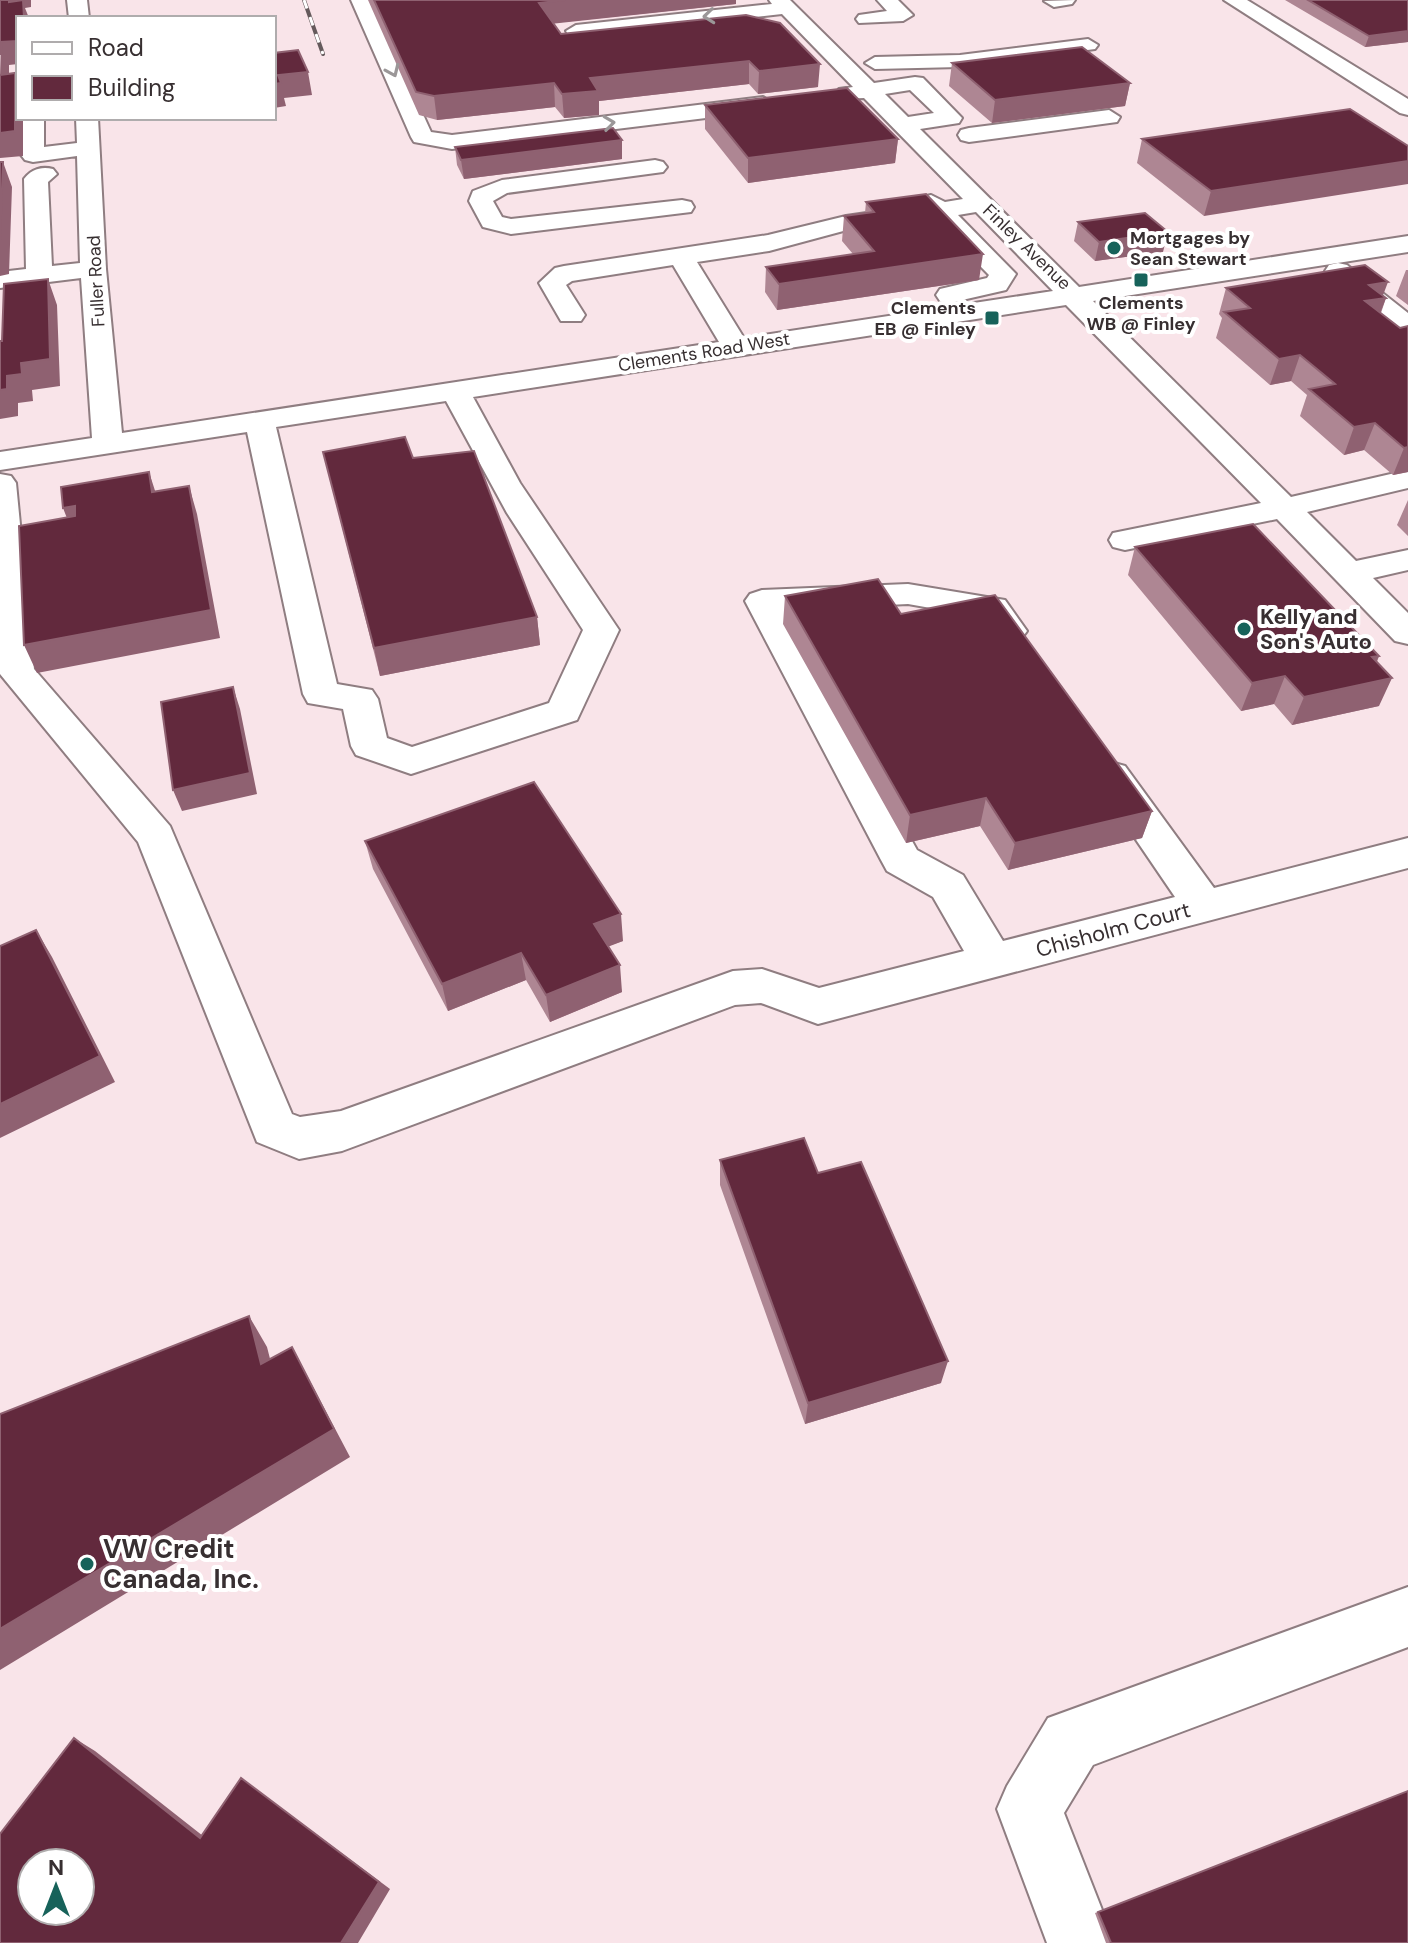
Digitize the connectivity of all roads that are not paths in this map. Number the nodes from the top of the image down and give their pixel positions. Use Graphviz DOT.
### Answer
graph roads {
  1 [pos="361,0"];
  2 [pos="887,0"];
  3 [pos="1234,0"];
  4 [pos="789,10"];
  5 [pos="866,19"];
  6 [pos="1014,31"];
  7 [pos="974,42"];
  8 [pos="1088,45"];
  9 [pos="1041,51"];
  10 [pos="992,57"];
  11 [pos="843,64"];
  12 [pos="1381,70"];
  13 [pos="1353,74"];
  14 [pos="870,92"];
  15 [pos="824,97"];
  16 [pos="778,103"];
  17 [pos="1408,108"];
  18 [pos="1109,117"];
  19 [pos="951,118"];
  20 [pos="33,120"];
  21 [pos="87,120"];
  22 [pos="903,124"];
  23 [pos="634,137"];
  24 [pos="90,159"];
  25 [pos="655,167"];
  26 [pos="30,168"];
  27 [pos="931,202"];
  28 [pos="983,204"];
  29 [pos="682,207"];
  30 [pos="784,240"];
  31 [pos="1408,244"];
  32 [pos="713,252"];
  33 [pos="681,257"];
  34 [pos="1320,257"];
  35 [pos="802,263"];
  36 [pos="93,269"];
  37 [pos="39,276"];
  38 [pos="0,280"];
  39 [pos="1395,281"];
  40 [pos="1358,287"];
  41 [pos="1075,294"];
  42 [pos="571,315"];
  43 [pos="1408,326"];
  44 [pos="866,327"];
  45 [pos="735,346"];
  46 [pos="455,390"];
  47 [pos="259,420"];
  48 [pos="108,444"];
  49 [pos="0,461"];
  50 [pos="1408,479"];
  51 [pos="0,483"];
  52 [pos="1285,508"];
  53 [pos="1125,540"];
  54 [pos="1408,560"];
  55 [pos="1348,573"];
  56 [pos="1408,633"];
  57 [pos="1029,660"];
  58 [pos="1094,750"];
  59 [pos="1408,853"];
  60 [pos="1204,906"];
  61 [pos="992,961"];
  62 [pos="1408,1617"];
  63 [pos="1081,1943"];
  1 -- 16 [label="street, one-way"];
  2 -- 5 [label="street"];
  3 -- 13 [label="street"];
  4 -- 4 [label="street, one-way"];
  4 -- 11 [label="street, Finley Avenue"];
  6 -- 9 [label="street"];
  7 -- 10 [label="street"];
  8 -- 9 [label="street"];
  9 -- 10 [label="street"];
  10 -- 11 [label="street"];
  11 -- 14 [label="street, Finley Avenue"];
  12 -- 13 [label="street"];
  13 -- 17 [label="street"];
  14 -- 15 [label="street"];
  14 -- 19 [label="street"];
  14 -- 22 [label="street, Finley Avenue"];
  18 -- 19 [label="street"];
  19 -- 22 [label="street"];
  20 -- 26 [label="street"];
  21 -- 24 [label="street, Fuller Road"];
  22 -- 28 [label="street, Finley Avenue"];
  23 -- 25 [label="street"];
  24 -- 26 [label="street"];
  24 -- 36 [label="street, Fuller Road"];
  25 -- 29 [label="street"];
  25 -- 29 [label="street"];
  26 -- 37 [label="street"];
  27 -- 28 [label="street"];
  27 -- 30 [label="street"];
  27 -- 44 [label="street"];
  28 -- 41 [label="street, Finley Avenue"];
  29 -- 32 [label="street"];
  30 -- 32 [label="street"];
  30 -- 35 [label="street"];
  31 -- 34 [label="street, Clements Road West"];
  32 -- 33 [label="street"];
  33 -- 42 [label="street"];
  33 -- 45 [label="street"];
  34 -- 40 [label="street"];
  34 -- 41 [label="street, Clements Road West"];
  36 -- 37 [label="street"];
  36 -- 48 [label="street, Fuller Road"];
  37 -- 38 [label="street"];
  39 -- 40 [label="street"];
  40 -- 43 [label="street"];
  41 -- 44 [label="street, Clements Road West"];
  41 -- 52 [label="street, Finley Avenue"];
  44 -- 45 [label="street, Clements Road West"];
  45 -- 46 [label="street, Clements Road West"];
  46 -- 47 [label="street, Clements Road West"];
  46 -- 47 [label="street"];
  47 -- 48 [label="street, Clements Road West"];
  48 -- 49 [label="street, Clements Road West"];
  50 -- 52 [label="street"];
  51 -- 61 [label="street, Chisholm Court"];
  52 -- 53 [label="street"];
  52 -- 55 [label="street, Finley Avenue"];
  54 -- 55 [label="street"];
  55 -- 56 [label="street, Finley Avenue"];
  57 -- 61 [label="street"];
  58 -- 60 [label="street"];
  59 -- 60 [label="street, Chisholm Court"];
  60 -- 61 [label="street, Chisholm Court"];
  62 -- 63 [label="street"];
}
